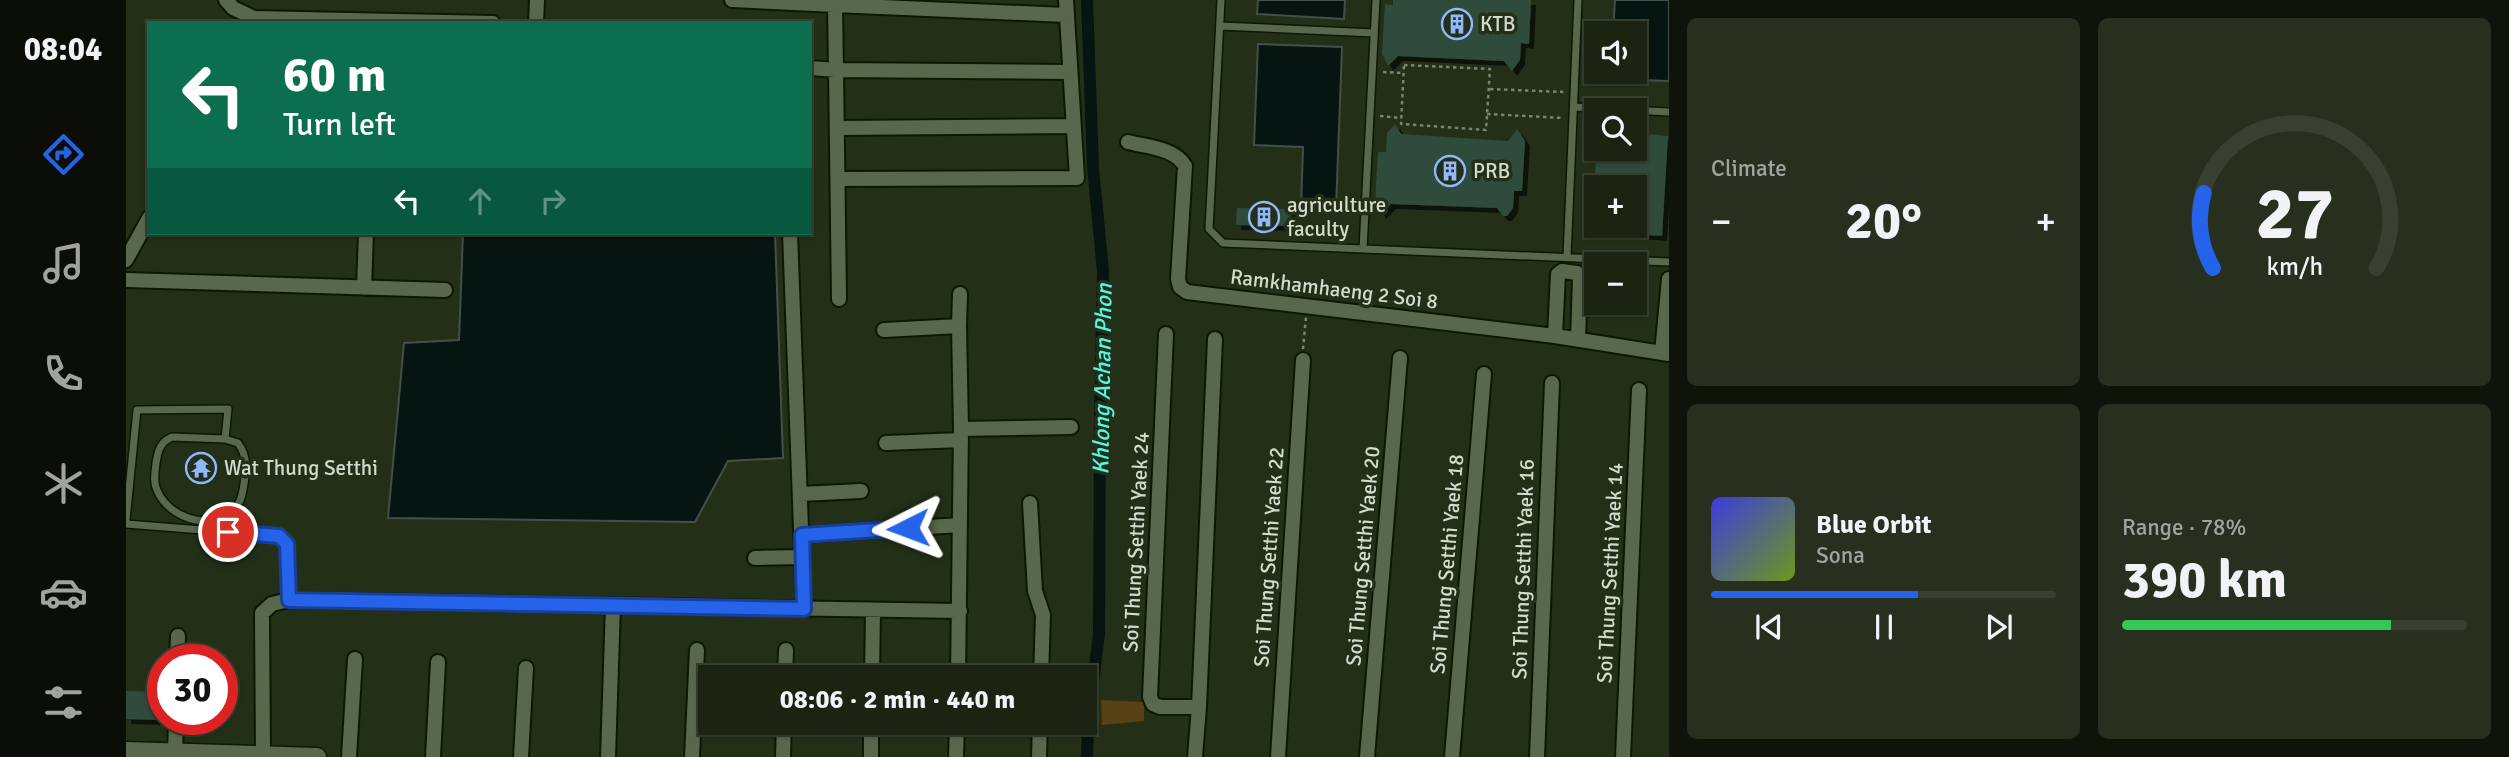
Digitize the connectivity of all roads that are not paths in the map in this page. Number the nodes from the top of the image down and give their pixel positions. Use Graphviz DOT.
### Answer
graph roads {
  1 [pos="226,0"];
  2 [pos="537,0"];
  3 [pos="732,0"];
  4 [pos="1221,0"];
  5 [pos="1376,0"];
  6 [pos="1578,0"];
  7 [pos="835,5"];
  8 [pos="1066,7"];
  9 [pos="397,21"];
  10 [pos="536,21"];
  11 [pos="1220,26"];
  12 [pos="1374,33"];
  13 [pos="812,68"];
  14 [pos="836,70"];
  15 [pos="1070,72"];
  16 [pos="1574,107"];
  17 [pos="1669,112"];
  18 [pos="1074,126"];
  19 [pos="837,128"];
  20 [pos="1128,142"];
  21 [pos="838,179"];
  22 [pos="147,222"];
  23 [pos="366,235"];
  24 [pos="790,235"];
  25 [pos="1363,249"];
  26 [pos="1567,257"];
  27 [pos="126,260"];
  28 [pos="1669,262"];
  29 [pos="126,279"];
  30 [pos="1669,279"];
  31 [pos="364,288"];
  32 [pos="445,290"];
  33 [pos="960,294"];
  34 [pos="839,299"];
  35 [pos="959,326"];
  36 [pos="884,330"];
  37 [pos="1166,334"];
  38 [pos="1555,336"];
  39 [pos="1215,340"];
  40 [pos="1578,340"];
  41 [pos="1665,354"];
  42 [pos="1400,358"];
  43 [pos="1303,360"];
  44 [pos="1484,374"];
  45 [pos="1552,383"];
  46 [pos="1639,390"];
  47 [pos="1071,427"];
  48 [pos="961,435"];
  49 [pos="225,439"];
  50 [pos="886,443"];
  51 [pos="861,491"];
  52 [pos="802,494"];
  53 [pos="1030,503"];
  54 [pos="126,522"];
  55 [pos="960,525"];
  56 [pos="802,535"];
  57 [pos="803,557"];
  58 [pos="755,558"];
  59 [pos="289,600"];
  60 [pos="613,605"];
  61 [pos="804,609"];
  62 [pos="873,610"];
  63 [pos="960,611"];
  64 [pos="177,636"];
  65 [pos="177,644"];
  66 [pos="697,650"];
  67 [pos="786,650"];
  68 [pos="355,659"];
  69 [pos="438,662"];
  70 [pos="785,665"];
  71 [pos="872,665"];
  72 [pos="958,665"];
  73 [pos="1041,665"];
  74 [pos="526,668"];
  75 [pos="1199,707"];
  76 [pos="176,735"];
  77 [pos="783,735"];
  78 [pos="872,735"];
  79 [pos="957,735"];
  80 [pos="1040,735"];
  81 [pos="126,751"];
  82 [pos="176,755"];
  83 [pos="262,756"];
  84 [pos="317,757"];
  85 [pos="349,757"];
  86 [pos="433,757"];
  87 [pos="521,757"];
  88 [pos="608,757"];
  89 [pos="692,757"];
  90 [pos="782,757"];
  91 [pos="871,757"];
  92 [pos="956,757"];
  93 [pos="1039,757"];
  94 [pos="1195,757"];
  95 [pos="1278,757"];
  96 [pos="1367,757"];
  97 [pos="1452,757"];
  98 [pos="1537,757"];
  99 [pos="1623,757"];
  1 -- 9 [label="street"];
  2 -- 10 [label="street"];
  3 -- 7 [label="street"];
  4 -- 11 [label="lane"];
  5 -- 12 [label="lane"];
  6 -- 16 [label="lane"];
  7 -- 8 [label="street"];
  7 -- 14 [label="street"];
  8 -- 15 [label="street"];
  11 -- 12 [label="lane"];
  11 -- 25 [label="lane"];
  12 -- 25 [label="lane"];
  13 -- 14 [label="street"];
  14 -- 15 [label="street"];
  14 -- 19 [label="street"];
  15 -- 18 [label="street"];
  16 -- 17 [label="lane"];
  16 -- 26 [label="lane"];
  18 -- 19 [label="street"];
  18 -- 21 [label="street"];
  19 -- 21 [label="street"];
  20 -- 38 [label="street, Ramkhamhaeng 2 Soi 8"];
  21 -- 34 [label="street"];
  22 -- 27 [label="street"];
  23 -- 31 [label="street"];
  24 -- 52 [label="street"];
  25 -- 26 [label="lane"];
  26 -- 28 [label="lane"];
  29 -- 31 [label="street"];
  30 -- 41 [label="street"];
  31 -- 32 [label="street"];
  33 -- 35 [label="street"];
  35 -- 36 [label="street"];
  35 -- 48 [label="street"];
  37 -- 75 [label="street, Soi Thung Setthi Yaek 24"];
  38 -- 40 [label="street, Ramkhamhaeng 2 Soi 8"];
  38 -- 40 [label="street"];
  39 -- 75 [label="street"];
  40 -- 41 [label="street, Ramkhamhaeng 2 Soi 8"];
  42 -- 96 [label="street, Soi Thung Setthi Yaek 20"];
  43 -- 95 [label="street, Soi Thung Setthi Yaek 22"];
  44 -- 97 [label="street, Soi Thung Setthi Yaek 18"];
  45 -- 98 [label="street, Soi Thung Setthi Yaek 16"];
  46 -- 99 [label="street, Soi Thung Setthi Yaek 14"];
  47 -- 48 [label="street"];
  48 -- 50 [label="street"];
  48 -- 55 [label="street"];
  49 -- 49 [label="lane"];
  49 -- 54 [label="lane"];
  51 -- 52 [label="street"];
  52 -- 56 [label="street"];
  53 -- 73 [label="street"];
  54 -- 59 [label="lane"];
  55 -- 56 [label="street"];
  55 -- 63 [label="street"];
  56 -- 57 [label="street"];
  57 -- 58 [label="street"];
  57 -- 61 [label="street"];
  59 -- 60 [label="street"];
  59 -- 83 [label="street"];
  60 -- 61 [label="street"];
  60 -- 88 [label="street"];
  61 -- 62 [label="street"];
  62 -- 63 [label="street"];
  62 -- 71 [label="street"];
  63 -- 72 [label="street"];
  64 -- 65 [label="street"];
  66 -- 89 [label="street"];
  67 -- 70 [label="street"];
  68 -- 85 [label="street"];
  69 -- 86 [label="street"];
  74 -- 87 [label="street"];
  75 -- 94 [label="street"];
  76 -- 82 [label="street"];
  77 -- 90 [label="street"];
  78 -- 91 [label="street"];
  79 -- 92 [label="street"];
  80 -- 93 [label="street"];
  81 -- 82 [label="main road"];
  82 -- 83 [label="main road"];
  83 -- 84 [label="main road"];
}
